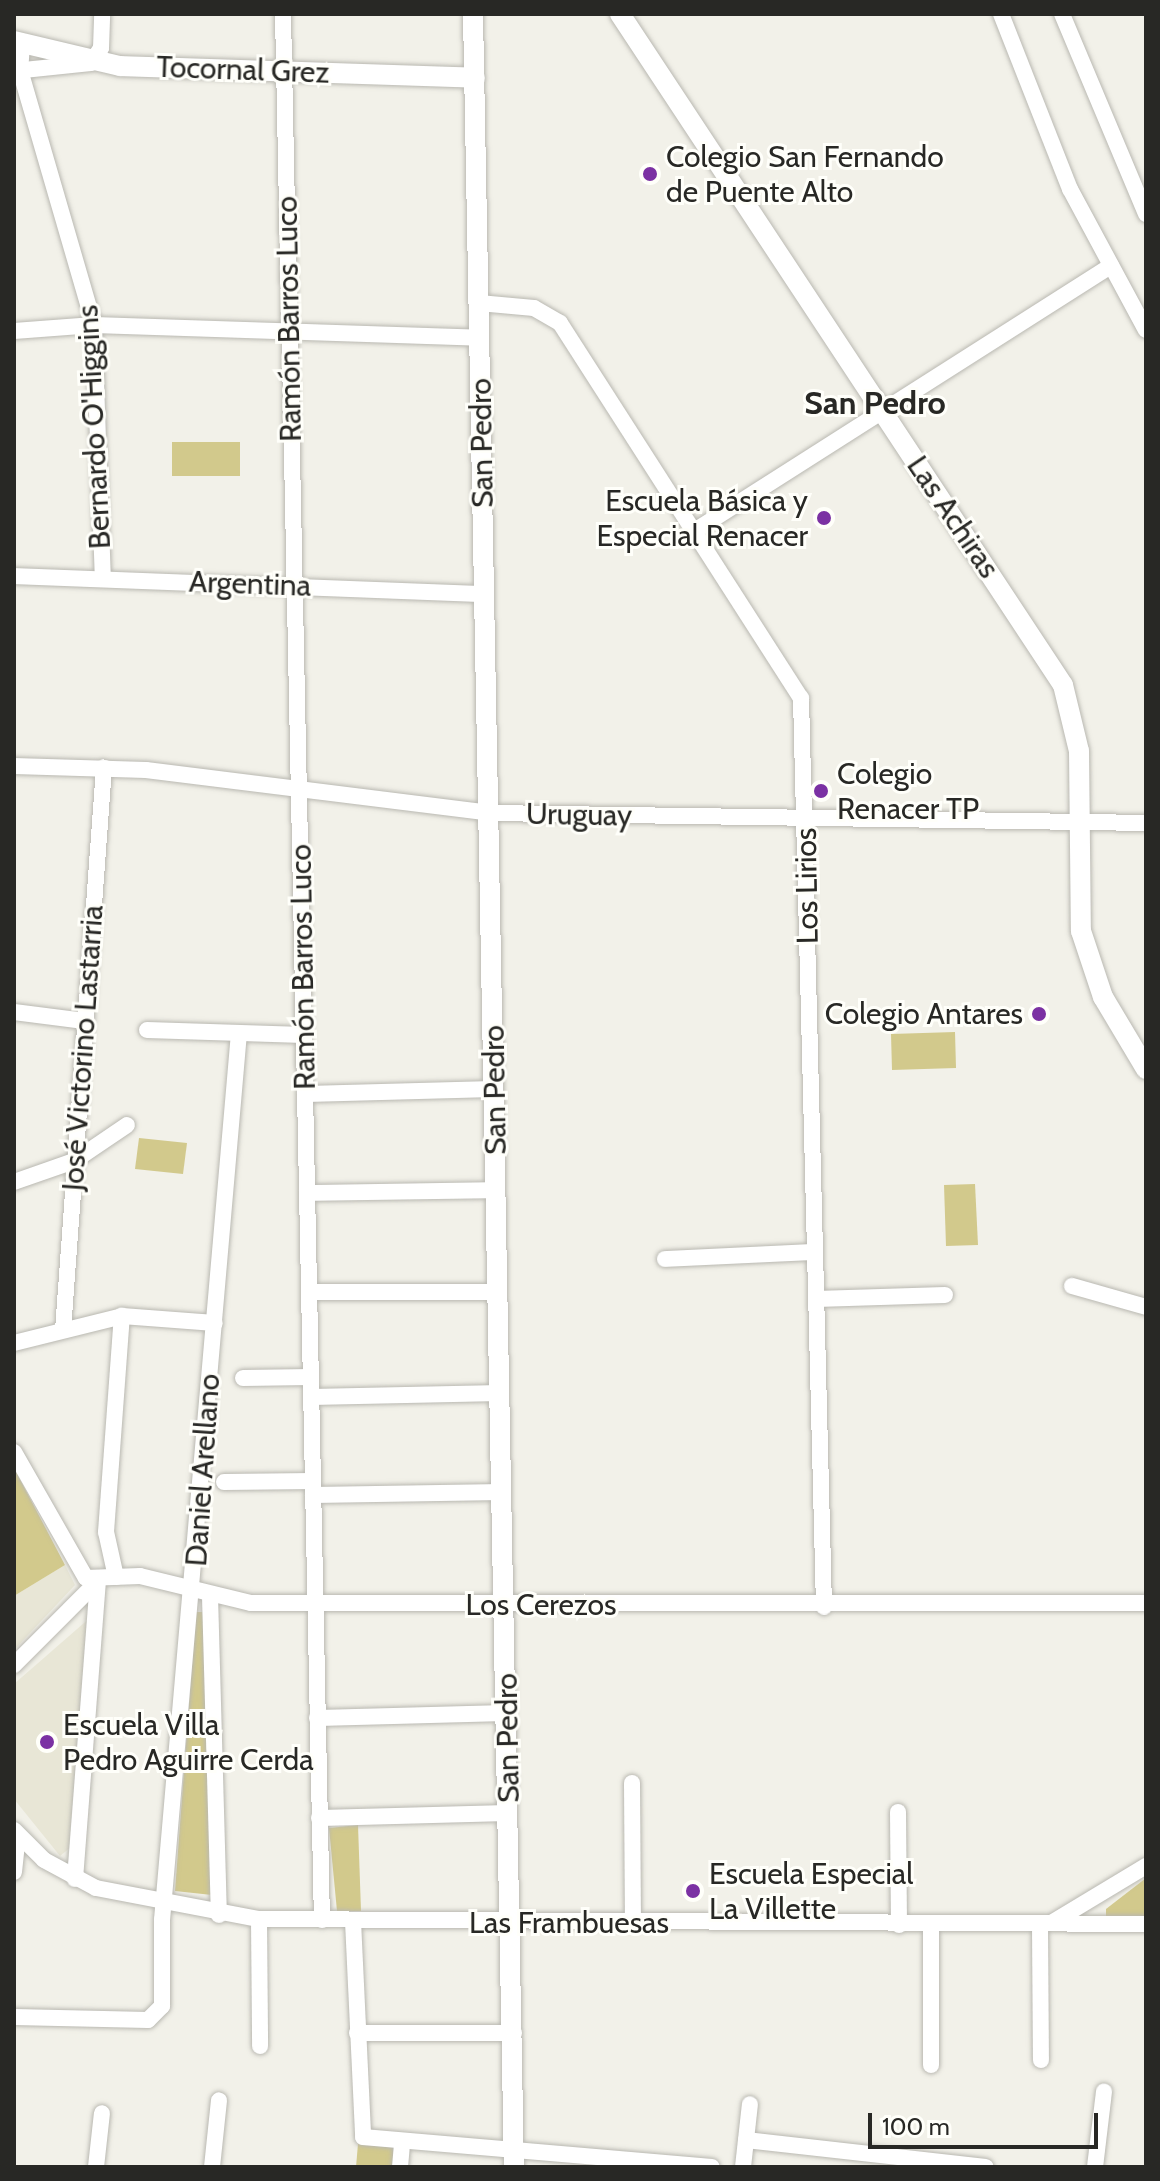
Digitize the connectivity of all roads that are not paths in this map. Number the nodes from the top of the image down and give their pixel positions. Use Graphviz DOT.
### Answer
graph roads {
  1 [pos="102,14"];
  2 [pos="283,14"];
  3 [pos="473,14"];
  4 [pos="620,14"];
  5 [pos="1001,14"];
  6 [pos="1062,14"];
  7 [pos="18,43"];
  8 [pos="91,63"];
  9 [pos="17,71"];
  10 [pos="284,72"];
  11 [pos="475,78"];
  12 [pos="1146,214"];
  13 [pos="1111,266"];
  14 [pos="479,303"];
  15 [pos="94,325"];
  16 [pos="1146,330"];
  17 [pos="14,331"];
  18 [pos="289,331"];
  19 [pos="480,338"];
  20 [pos="882,412"];
  21 [pos="696,530"];
  22 [pos="14,576"];
  23 [pos="103,579"];
  24 [pos="294,585"];
  25 [pos="485,594"];
  26 [pos="14,766"];
  27 [pos="104,767"];
  28 [pos="299,788"];
  29 [pos="490,813"];
  30 [pos="805,819"];
  31 [pos="1079,822"];
  32 [pos="1146,823"];
  33 [pos="14,1012"];
  34 [pos="84,1021"];
  35 [pos="147,1030"];
  36 [pos="239,1033"];
  37 [pos="304,1035"];
  38 [pos="1146,1069"];
  39 [pos="495,1089"];
  40 [pos="305,1094"];
  41 [pos="127,1125"];
  42 [pos="74,1161"];
  43 [pos="14,1182"];
  44 [pos="497,1190"];
  45 [pos="307,1193"];
  46 [pos="815,1252"];
  47 [pos="665,1259"];
  48 [pos="1072,1286"];
  49 [pos="309,1292"];
  50 [pos="499,1292"];
  51 [pos="945,1295"];
  52 [pos="816,1299"];
  53 [pos="1146,1307"];
  54 [pos="122,1316"];
  55 [pos="215,1323"];
  56 [pos="63,1330"];
  57 [pos="14,1343"];
  58 [pos="311,1377"];
  59 [pos="243,1378"];
  60 [pos="501,1393"];
  61 [pos="311,1397"];
  62 [pos="14,1452"];
  63 [pos="224,1482"];
  64 [pos="313,1488"];
  65 [pos="503,1492"];
  66 [pos="116,1577"];
  67 [pos="98,1581"];
  68 [pos="202,1594"];
  69 [pos="1146,1603"];
  70 [pos="315,1605"];
  71 [pos="505,1605"];
  72 [pos="824,1607"];
  73 [pos="14,1665"];
  74 [pos="507,1713"];
  75 [pos="317,1718"];
  76 [pos="632,1783"];
  77 [pos="898,1812"];
  78 [pos="509,1813"];
  79 [pos="319,1818"];
  80 [pos="16,1833"];
  81 [pos="1146,1866"];
  82 [pos="14,1872"];
  83 [pos="75,1879"];
  84 [pos="165,1906"];
  85 [pos="219,1915"];
  86 [pos="259,1919"];
  87 [pos="322,1920"];
  88 [pos="353,1921"];
  89 [pos="512,1923"];
  90 [pos="633,1923"];
  91 [pos="1146,1924"];
  92 [pos="899,1925"];
  93 [pos="931,1925"];
  94 [pos="1040,1926"];
  95 [pos="14,2017"];
  96 [pos="357,2033"];
  97 [pos="514,2033"];
  98 [pos="260,2046"];
  99 [pos="1041,2060"];
  100 [pos="931,2065"];
  101 [pos="1104,2092"];
  102 [pos="219,2100"];
  103 [pos="750,2104"];
  104 [pos="102,2113"];
  105 [pos="746,2140"];
  106 [pos="402,2143"];
  107 [pos="514,2157"];
  108 [pos="632,2162"];
  109 [pos="891,2162"];
  110 [pos="96,2167"];
  111 [pos="212,2167"];
  112 [pos="400,2167"];
  113 [pos="712,2167"];
  114 [pos="743,2167"];
  115 [pos="985,2167"];
  116 [pos="1095,2167"];
  1 -- 8 [label="street"];
  2 -- 10 [label="street, Ramón Barros Luco"];
  3 -- 11 [label="street, San Pedro"];
  4 -- 20 [label="street, Las Achiras"];
  5 -- 13 [label="street"];
  6 -- 12 [label="street"];
  7 -- 8 [label="street, Tocornal Grez"];
  7 -- 9 [label="street, Bernardo O'Higgins"];
  8 -- 9 [label="street"];
  8 -- 10 [label="street, Tocornal Grez"];
  9 -- 15 [label="street, Bernardo O'Higgins"];
  10 -- 11 [label="street, Tocornal Grez"];
  10 -- 18 [label="street, Ramón Barros Luco"];
  11 -- 14 [label="street, San Pedro"];
  13 -- 16 [label="street"];
  13 -- 20 [label="street"];
  14 -- 19 [label="street, San Pedro"];
  14 -- 21 [label="street, Los Lirios"];
  15 -- 17 [label="street"];
  15 -- 18 [label="street"];
  15 -- 23 [label="street, Bernardo O'Higgins"];
  18 -- 19 [label="street"];
  18 -- 24 [label="street, Ramón Barros Luco"];
  19 -- 25 [label="street, San Pedro"];
  20 -- 21 [label="street"];
  20 -- 31 [label="street, Las Achiras"];
  21 -- 30 [label="street, Los Lirios"];
  22 -- 23 [label="street, Argentina"];
  23 -- 24 [label="street, Argentina"];
  24 -- 25 [label="street, Argentina"];
  24 -- 28 [label="street, Ramón Barros Luco"];
  25 -- 29 [label="street, San Pedro"];
  26 -- 27 [label="street, Uruguay"];
  27 -- 28 [label="street, Uruguay"];
  27 -- 34 [label="street, José Victorino Lastarria"];
  28 -- 29 [label="street, Uruguay"];
  28 -- 37 [label="street, Ramón Barros Luco"];
  29 -- 30 [label="street, Uruguay"];
  29 -- 39 [label="street, San Pedro"];
  30 -- 31 [label="street, Uruguay"];
  30 -- 46 [label="street, Los Lirios"];
  31 -- 32 [label="street, Uruguay"];
  31 -- 38 [label="street, Las Achiras"];
  33 -- 34 [label="street"];
  34 -- 42 [label="street, José Victorino Lastarria"];
  35 -- 36 [label="street"];
  36 -- 37 [label="street"];
  36 -- 55 [label="street, Daniel Arellano"];
  37 -- 40 [label="street, Ramón Barros Luco"];
  39 -- 40 [label="street"];
  39 -- 44 [label="street, San Pedro"];
  40 -- 45 [label="street, Ramón Barros Luco"];
  41 -- 42 [label="street"];
  42 -- 43 [label="street"];
  42 -- 56 [label="street, José Victorino Lastarria"];
  44 -- 45 [label="street"];
  44 -- 50 [label="street, San Pedro"];
  45 -- 49 [label="street, Ramón Barros Luco"];
  46 -- 47 [label="street"];
  46 -- 52 [label="street, Los Lirios"];
  48 -- 53 [label="street"];
  49 -- 50 [label="street"];
  49 -- 58 [label="street, Ramón Barros Luco"];
  50 -- 60 [label="street, San Pedro"];
  51 -- 52 [label="street"];
  52 -- 72 [label="street, Los Lirios"];
  54 -- 55 [label="street"];
  54 -- 56 [label="street"];
  54 -- 66 [label="street"];
  55 -- 68 [label="street, Daniel Arellano"];
  56 -- 57 [label="street"];
  58 -- 59 [label="street"];
  58 -- 61 [label="street, Ramón Barros Luco"];
  60 -- 61 [label="street"];
  60 -- 65 [label="street, San Pedro"];
  61 -- 64 [label="street, Ramón Barros Luco"];
  62 -- 67 [label="street"];
  63 -- 64 [label="street"];
  64 -- 65 [label="street"];
  64 -- 70 [label="street, Ramón Barros Luco"];
  65 -- 71 [label="street, San Pedro"];
  66 -- 67 [label="street, Los Cerezos"];
  66 -- 68 [label="street, Los Cerezos"];
  67 -- 73 [label="street"];
  67 -- 83 [label="street"];
  68 -- 70 [label="street, Los Cerezos"];
  68 -- 84 [label="street, Daniel Arellano"];
  68 -- 85 [label="street"];
  69 -- 72 [label="street, Los Cerezos"];
  70 -- 71 [label="street, Los Cerezos"];
  70 -- 75 [label="street, Ramón Barros Luco"];
  71 -- 72 [label="street, Los Cerezos"];
  71 -- 74 [label="street, San Pedro"];
  74 -- 75 [label="street"];
  74 -- 78 [label="street, San Pedro"];
  75 -- 79 [label="street, Ramón Barros Luco"];
  76 -- 90 [label="street"];
  77 -- 92 [label="street"];
  78 -- 79 [label="street"];
  78 -- 89 [label="street, San Pedro"];
  79 -- 87 [label="street, Ramón Barros Luco"];
  80 -- 82 [label="street"];
  80 -- 83 [label="street, Las Frambuesas"];
  81 -- 94 [label="street"];
  83 -- 84 [label="street, Las Frambuesas"];
  84 -- 85 [label="street, Las Frambuesas"];
  84 -- 95 [label="street, Daniel Arellano"];
  85 -- 86 [label="street, Las Frambuesas"];
  86 -- 87 [label="street, Las Frambuesas"];
  86 -- 98 [label="street"];
  87 -- 88 [label="street, Las Frambuesas"];
  88 -- 89 [label="street, Las Frambuesas"];
  88 -- 96 [label="street"];
  89 -- 90 [label="street, Las Frambuesas"];
  89 -- 97 [label="street, San Pedro"];
  90 -- 92 [label="street, Las Frambuesas"];
  91 -- 94 [label="street, Las Frambuesas"];
  92 -- 93 [label="street, Las Frambuesas"];
  93 -- 94 [label="street, Las Frambuesas"];
  93 -- 100 [label="street"];
  94 -- 99 [label="street"];
  96 -- 97 [label="street"];
  96 -- 106 [label="street"];
  97 -- 107 [label="street, San Pedro"];
  101 -- 116 [label="street"];
  102 -- 111 [label="street"];
  103 -- 105 [label="street"];
  104 -- 110 [label="street"];
  105 -- 109 [label="street"];
  105 -- 114 [label="street"];
  106 -- 107 [label="street"];
  106 -- 112 [label="street"];
  107 -- 108 [label="street"];
  108 -- 113 [label="street"];
  109 -- 115 [label="street"];
}
